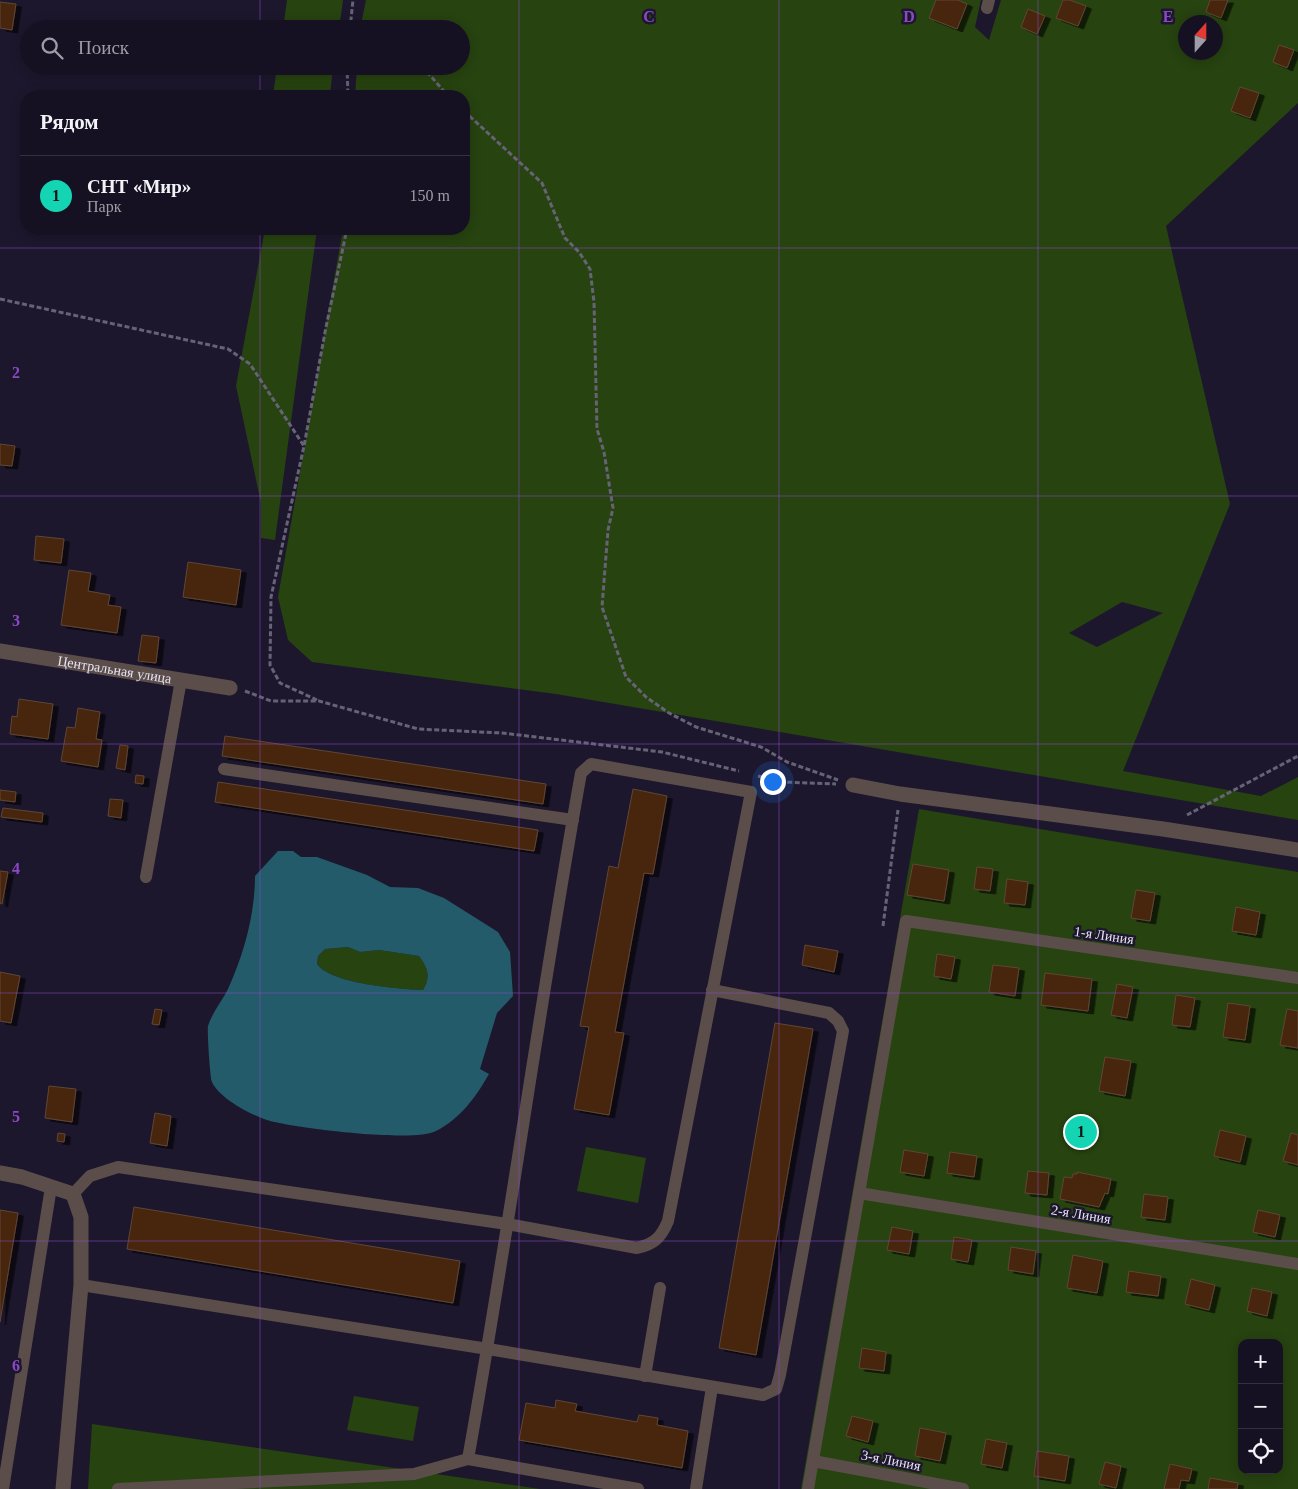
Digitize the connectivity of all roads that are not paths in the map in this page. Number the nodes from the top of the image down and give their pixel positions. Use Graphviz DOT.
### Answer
graph roads {
  1 [pos="0,651"];
  2 [pos="182,680"];
  3 [pos="230,688"];
  4 [pos="224,769"];
  5 [pos="853,785"];
  6 [pos="573,820"];
  7 [pos="1298,850"];
  8 [pos="146,877"];
  9 [pos="1298,978"];
  10 [pos="712,990"];
  11 [pos="0,1173"];
  12 [pos="51,1187"];
  13 [pos="859,1193"];
  14 [pos="73,1194"];
  15 [pos="507,1224"];
  16 [pos="1298,1264"];
  17 [pos="81,1285"];
  18 [pos="660,1288"];
  19 [pos="488,1349"];
  20 [pos="645,1376"];
  21 [pos="712,1387"];
  22 [pos="468,1459"];
  23 [pos="813,1461"];
  24 [pos="3,1489"];
  25 [pos="64,1489"];
  26 [pos="118,1489"];
  27 [pos="638,1489"];
  28 [pos="696,1489"];
  29 [pos="808,1489"];
  30 [pos="963,1489"];
  1 -- 2 [label="street, Центральная улица"];
  2 -- 3 [label="street, Центральная улица"];
  2 -- 8 [label="lane"];
  4 -- 6 [label="lane"];
  5 -- 7 [label="street"];
  6 -- 10 [label="lane"];
  6 -- 15 [label="lane"];
  9 -- 13 [label="lane, 1-я Линия"];
  10 -- 15 [label="lane"];
  10 -- 21 [label="lane"];
  11 -- 12 [label="street"];
  12 -- 14 [label="street"];
  12 -- 24 [label="lane"];
  13 -- 16 [label="lane, 2-я Линия"];
  13 -- 23 [label="lane"];
  14 -- 15 [label="lane"];
  14 -- 17 [label="street"];
  15 -- 19 [label="lane"];
  17 -- 19 [label="lane"];
  17 -- 25 [label="street"];
  18 -- 20 [label="lane"];
  19 -- 20 [label="lane"];
  19 -- 22 [label="lane"];
  20 -- 21 [label="lane"];
  21 -- 28 [label="lane"];
  22 -- 26 [label="lane"];
  22 -- 27 [label="lane"];
  23 -- 29 [label="lane"];
  23 -- 30 [label="lane, 3-я Линия"];
}
